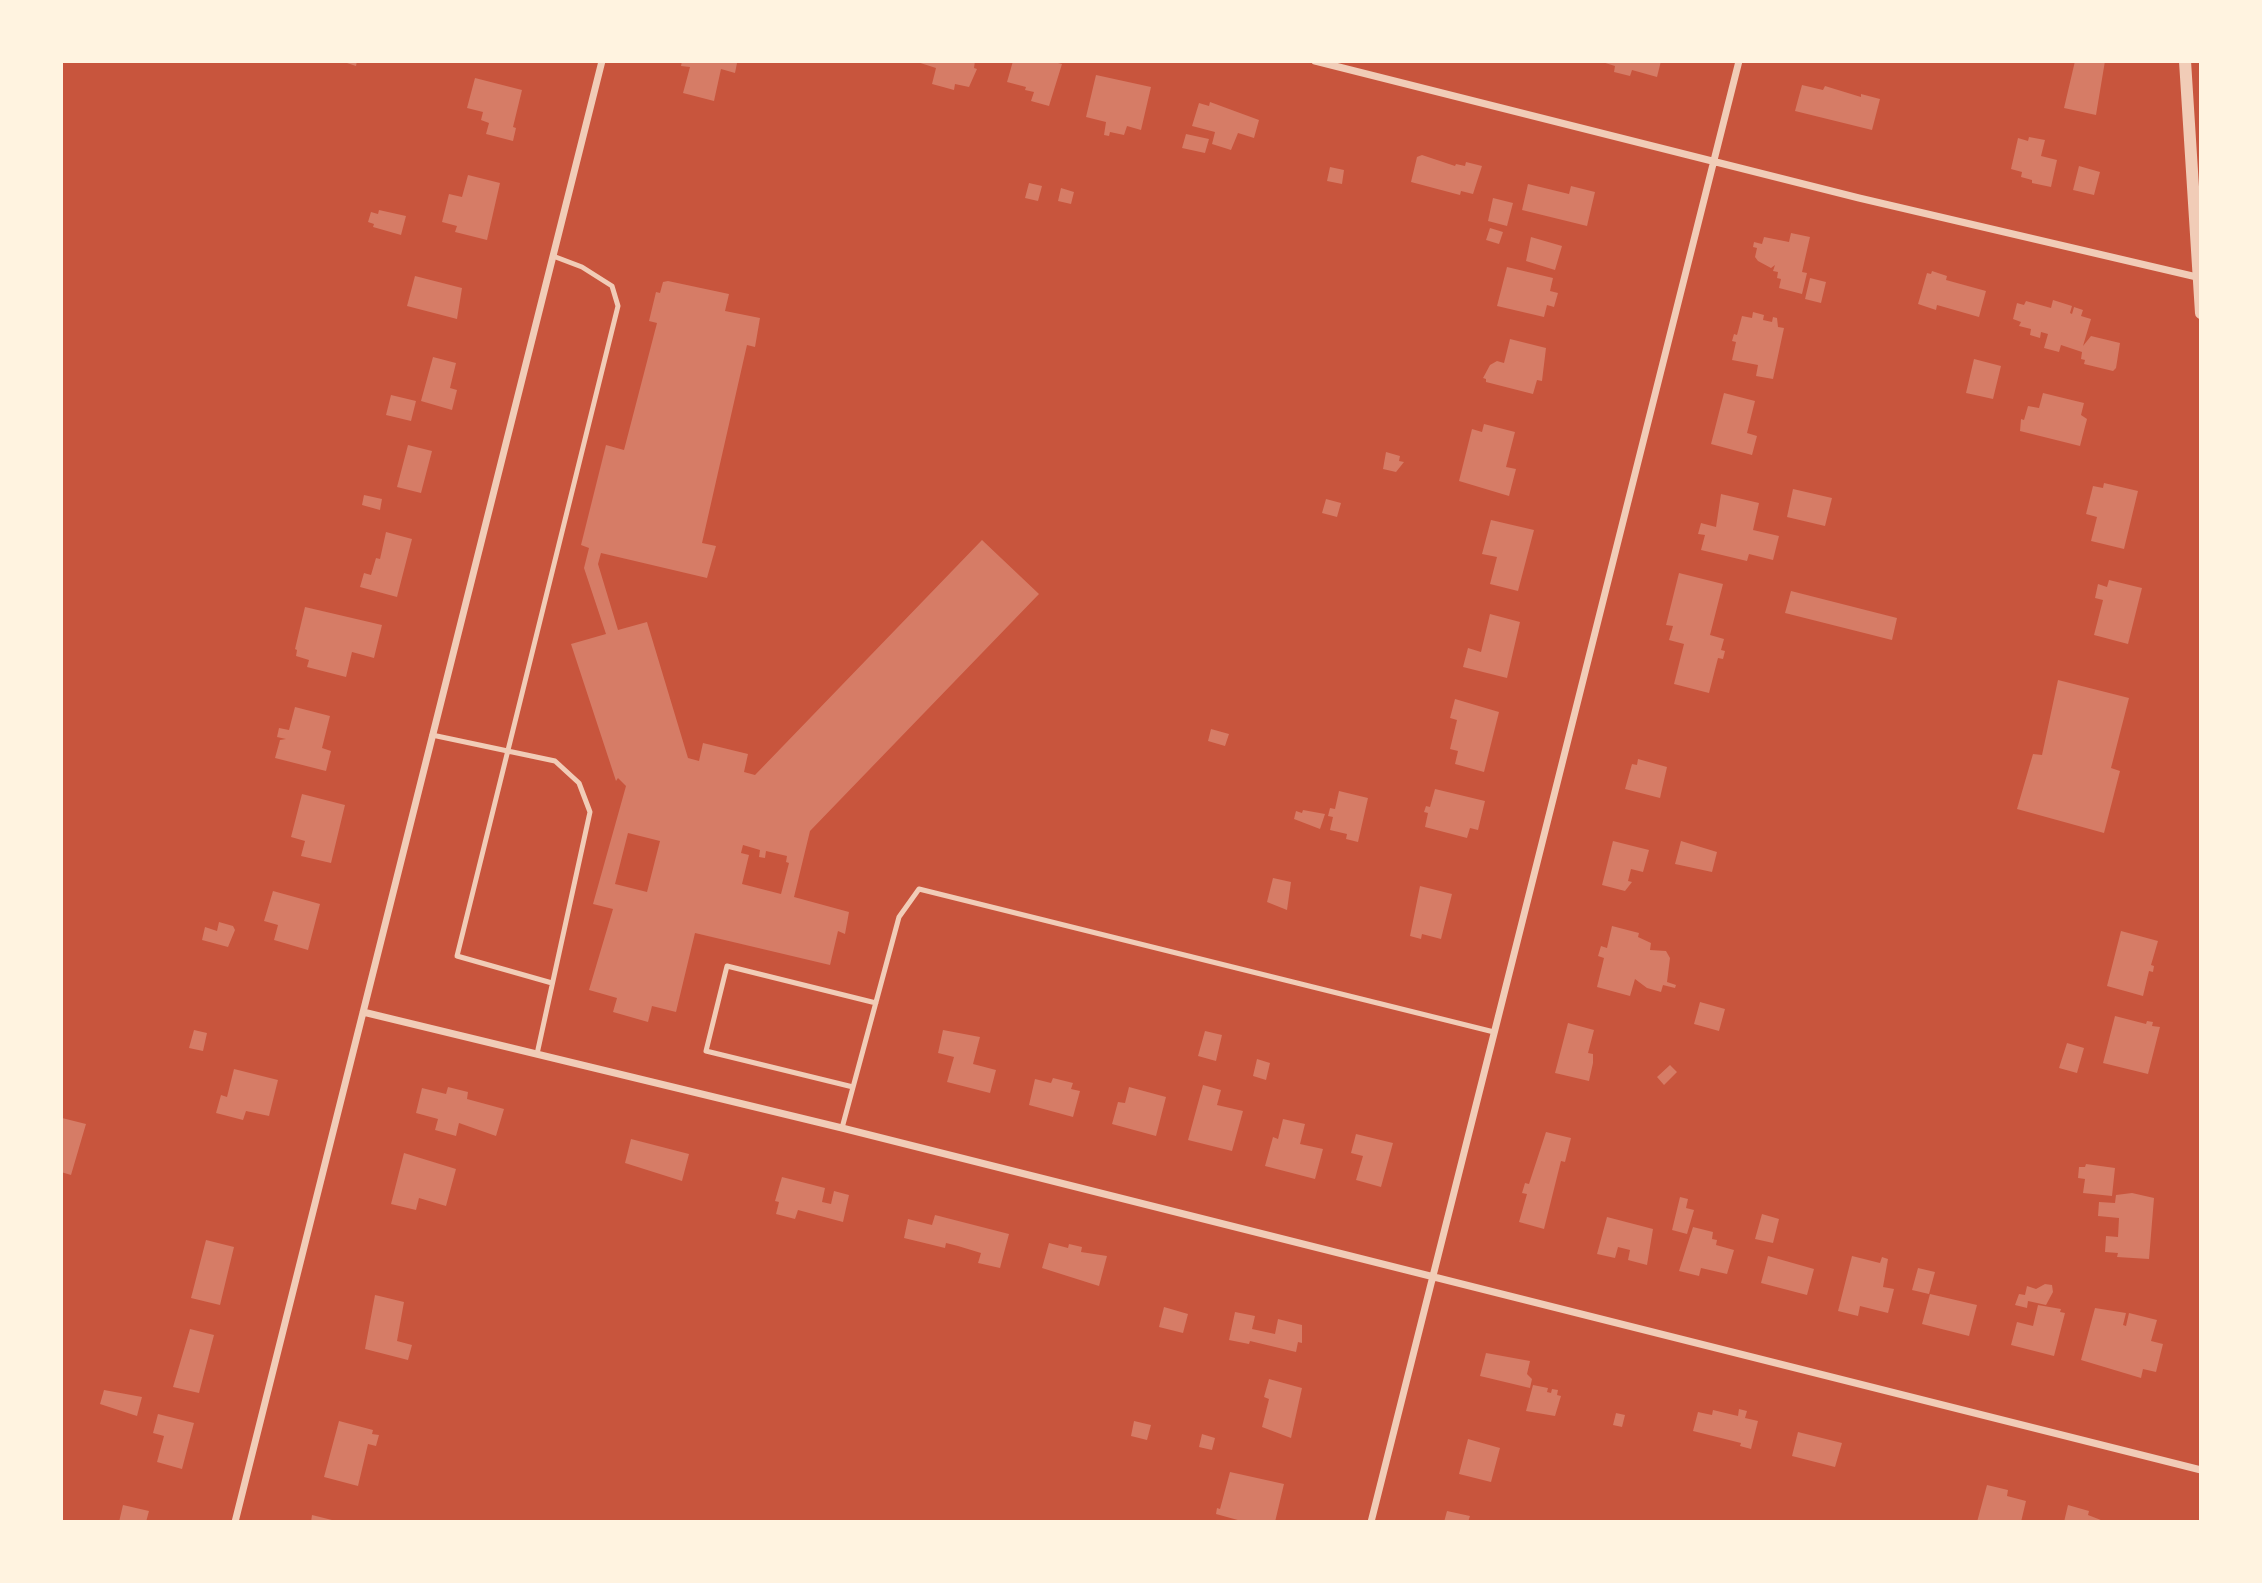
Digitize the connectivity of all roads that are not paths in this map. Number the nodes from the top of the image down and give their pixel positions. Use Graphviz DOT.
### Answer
graph roads {
  1 [pos="602,61"];
  2 [pos="1315,61"];
  3 [pos="1739,61"];
  4 [pos="2185,61"];
  5 [pos="1714,160"];
  6 [pos="553,256"];
  7 [pos="2200,278"];
  8 [pos="2201,313"];
  9 [pos="432,735"];
  10 [pos="508,751"];
  11 [pos="552,983"];
  12 [pos="876,1003"];
  13 [pos="363,1012"];
  14 [pos="1494,1032"];
  15 [pos="537,1054"];
  16 [pos="853,1087"];
  17 [pos="842,1128"];
  18 [pos="1432,1278"];
  19 [pos="2201,1470"];
  20 [pos="234,1522"];
  21 [pos="1371,1522"];
  1 -- 6 [label="street"];
  2 -- 5 [label="street"];
  3 -- 5 [label="street"];
  4 -- 7 [label="street"];
  5 -- 7 [label="street"];
  5 -- 14 [label="street"];
  6 -- 9 [label="street"];
  6 -- 10 [label="lane"];
  7 -- 8 [label="street"];
  9 -- 10 [label="lane"];
  9 -- 13 [label="street"];
  10 -- 11 [label="lane"];
  10 -- 11 [label="lane"];
  11 -- 15 [label="lane"];
  12 -- 14 [label="lane"];
  12 -- 16 [label="lane"];
  12 -- 16 [label="lane"];
  13 -- 15 [label="street"];
  13 -- 20 [label="street"];
  14 -- 18 [label="street"];
  15 -- 17 [label="street"];
  16 -- 17 [label="lane"];
  17 -- 18 [label="street"];
  18 -- 19 [label="street"];
  18 -- 21 [label="street"];
}
